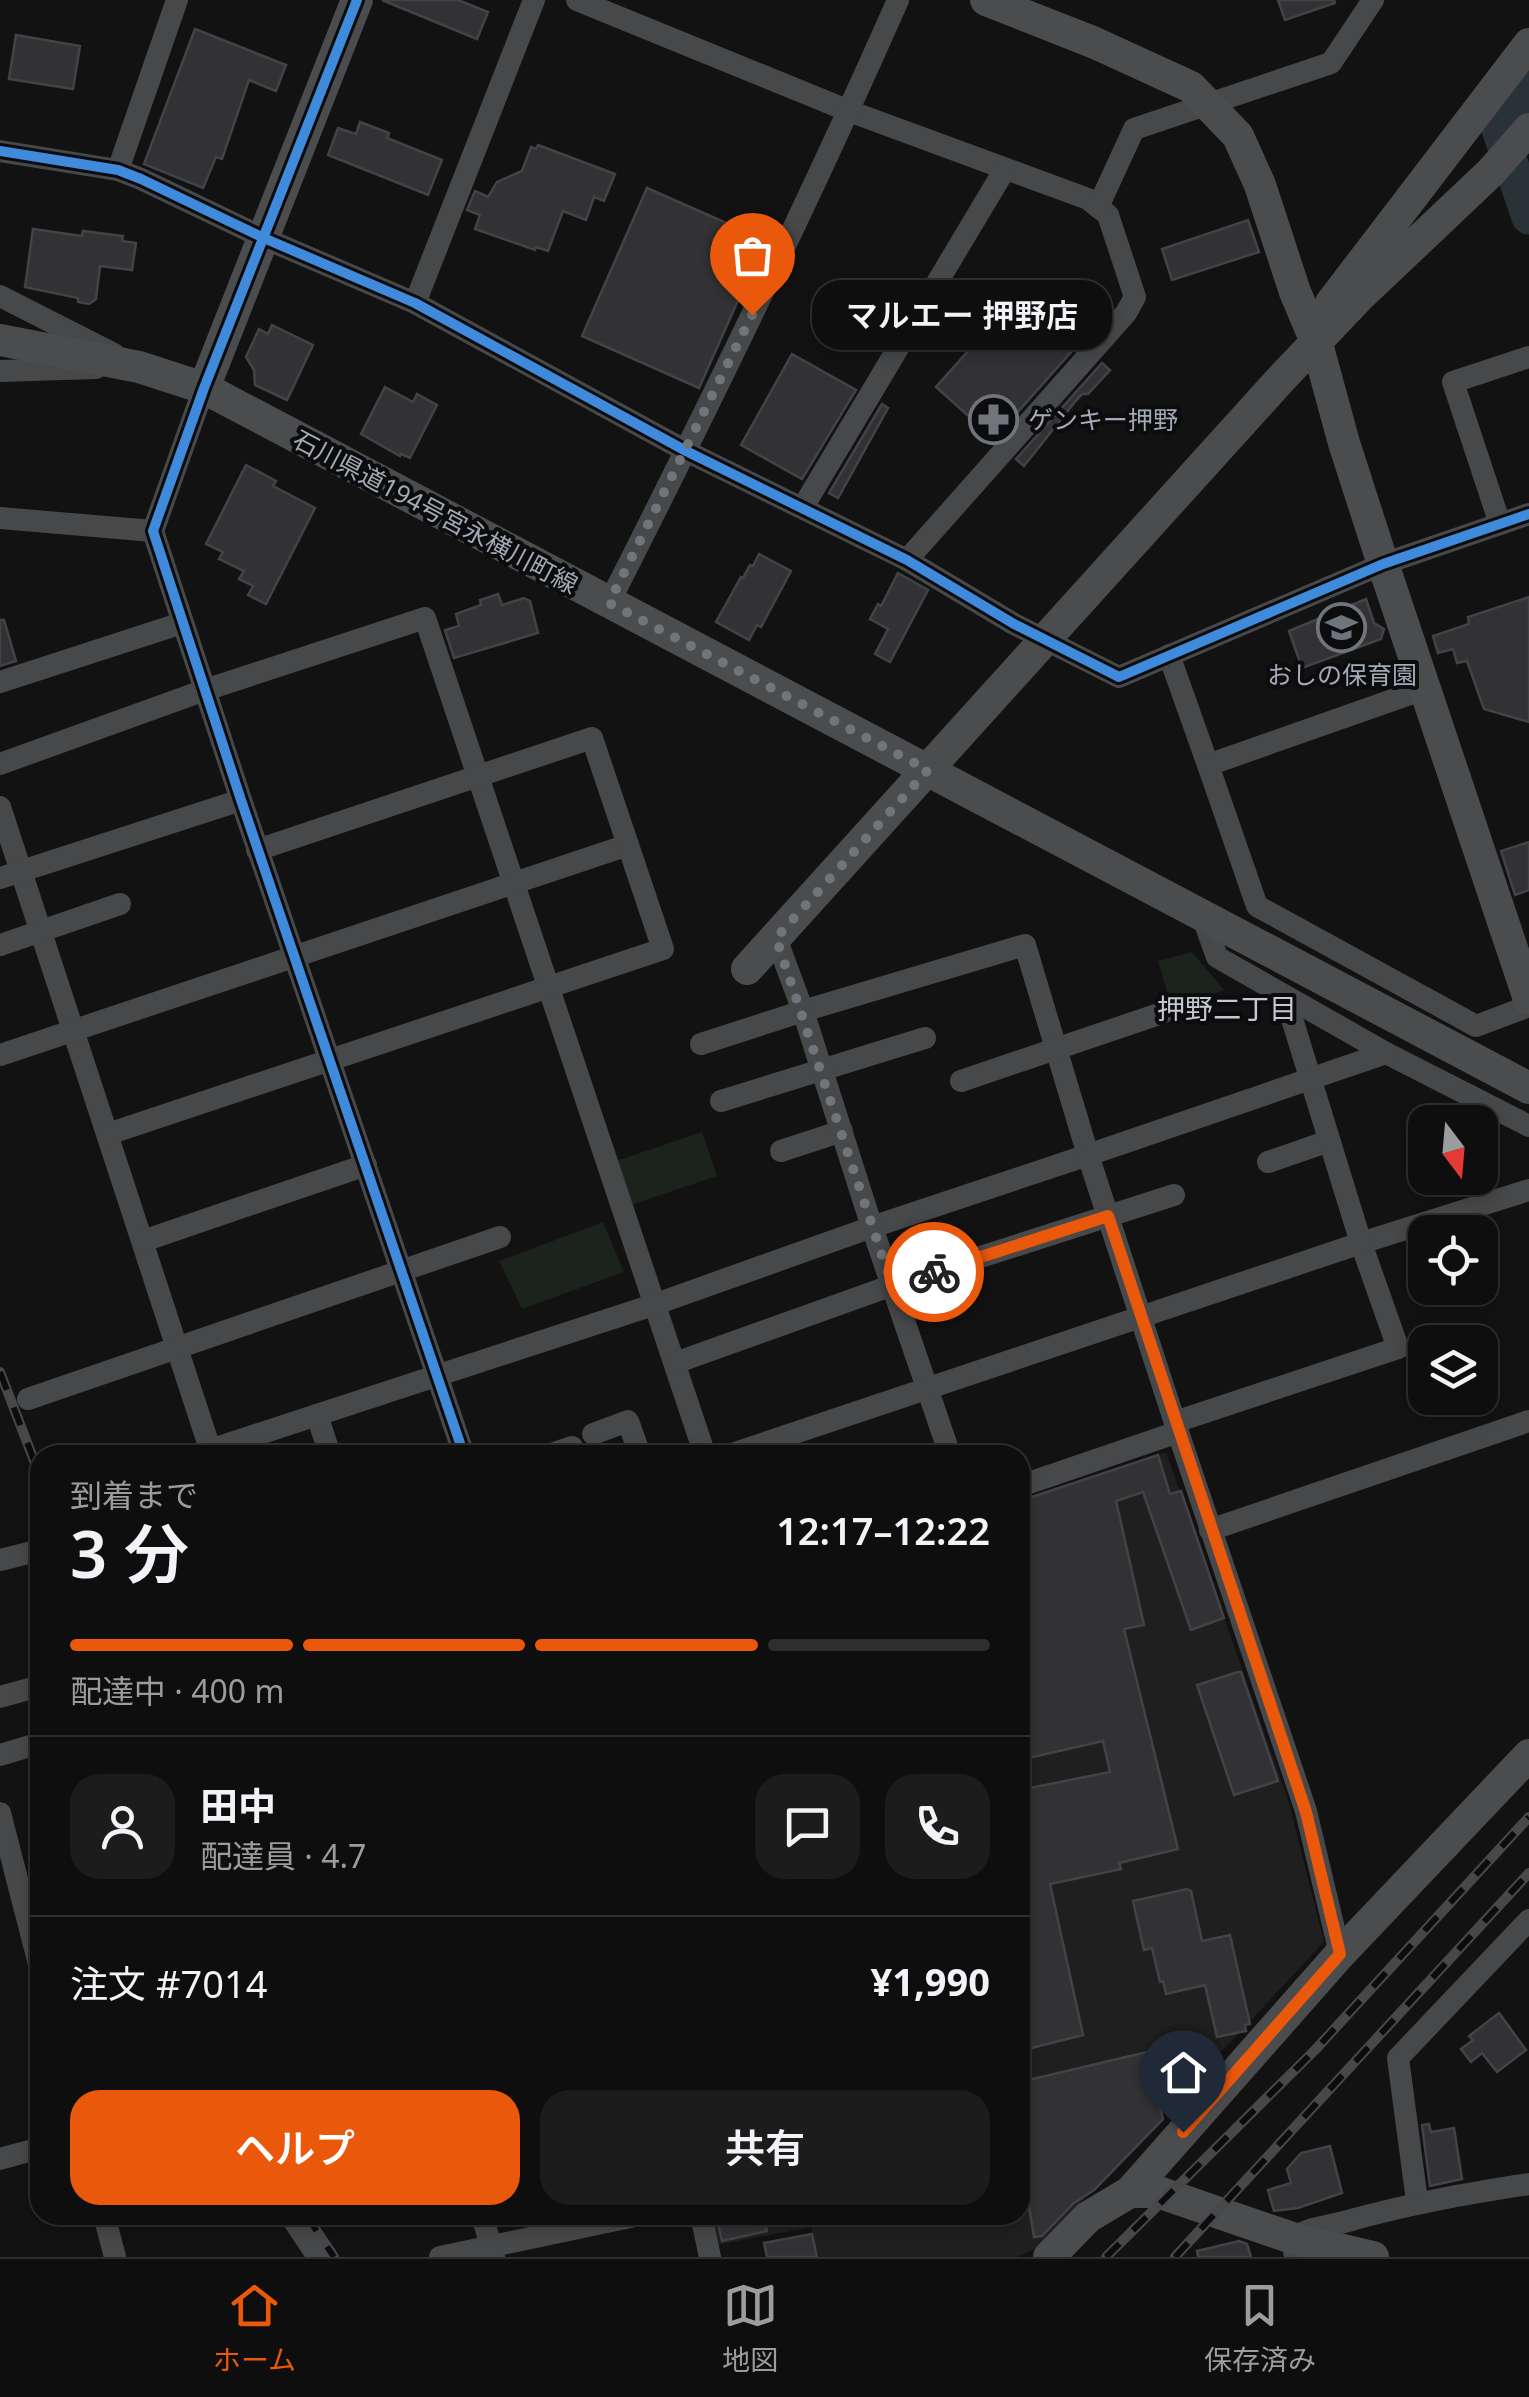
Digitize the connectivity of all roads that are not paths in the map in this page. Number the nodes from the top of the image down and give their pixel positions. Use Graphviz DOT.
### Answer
graph roads {
  1 [pos="177,0"];
  2 [pos="357,0"];
  3 [pos="534,0"];
  4 [pos="577,0"];
  5 [pos="898,0"];
  6 [pos="986,0"];
  7 [pos="1368,3"];
  8 [pos="1529,44"];
  9 [pos="1210,104"];
  10 [pos="849,111"];
  11 [pos="1529,129"];
  12 [pos="0,150"];
  13 [pos="1005,168"];
  14 [pos="118,170"];
  15 [pos="1098,207"];
  16 [pos="266,239"];
  17 [pos="0,296"];
  18 [pos="415,303"];
  19 [pos="0,340"];
  20 [pos="1317,344"];
  21 [pos="1529,356"];
  22 [pos="139,367"];
  23 [pos="0,371"];
  24 [pos="204,388"];
  25 [pos="686,451"];
  26 [pos="802,507"];
  27 [pos="1529,514"];
  28 [pos="0,518"];
  29 [pos="1500,524"];
  30 [pos="153,530"];
  31 [pos="907,560"];
  32 [pos="1383,564"];
  33 [pos="609,603"];
  34 [pos="182,623"];
  35 [pos="1045,637"];
  36 [pos="1169,655"];
  37 [pos="0,682"];
  38 [pos="1424,688"];
  39 [pos="205,690"];
  40 [pos="0,764"];
  41 [pos="1208,765"];
  42 [pos="928,770"];
  43 [pos="476,775"];
  44 [pos="241,800"];
  45 [pos="0,807"];
  46 [pos="628,845"];
  47 [pos="258,850"];
  48 [pos="11,875"];
  49 [pos="512,882"];
  50 [pos="120,904"];
  51 [pos="1256,906"];
  52 [pos="1202,915"];
  53 [pos="42,932"];
  54 [pos="1234,932"];
  55 [pos="776,938"];
  56 [pos="0,946"];
  57 [pos="294,958"];
  58 [pos="748,969"];
  59 [pos="547,990"];
  60 [pos="1285,996"];
  61 [pos="1529,1003"];
  62 [pos="803,1012"];
  63 [pos="1162,1013"];
  64 [pos="74,1030"];
  65 [pos="925,1038"];
  66 [pos="700,1044"];
  67 [pos="1056,1050"];
  68 [pos="1386,1053"];
  69 [pos="0,1055"];
  70 [pos="328,1060"];
  71 [pos="822,1072"];
  72 [pos="1310,1079"];
  73 [pos="961,1080"];
  74 [pos="1529,1088"];
  75 [pos="721,1101"];
  76 [pos="1529,1126"];
  77 [pos="842,1131"];
  78 [pos="108,1134"];
  79 [pos="1330,1141"];
  80 [pos="781,1151"];
  81 [pos="1088,1155"];
  82 [pos="1268,1162"];
  83 [pos="366,1165"];
  84 [pos="1529,1190"];
  85 [pos="1174,1195"];
  86 [pos="1108,1216"];
  87 [pos="872,1227"];
  88 [pos="500,1237"];
  89 [pos="144,1241"];
  90 [pos="1362,1244"];
  91 [pos="402,1271"];
  92 [pos="892,1285"];
  93 [pos="656,1304"];
  94 [pos="1140,1316"];
  95 [pos="177,1346"];
  96 [pos="675,1363"];
  97 [pos="437,1375"];
  98 [pos="928,1387"];
  99 [pos="28,1398"];
  100 [pos="317,1415"];
  101 [pos="1529,1421"];
  102 [pos="1176,1427"];
  103 [pos="593,1434"];
  104 [pos="208,1445"];
  105 [pos="233,1445"];
  106 [pos="327,1445"];
  107 [pos="461,1445"];
  108 [pos="636,1445"];
  109 [pos="702,1445"];
  110 [pos="758,1445"];
  111 [pos="947,1445"];
  112 [pos="1030,1482"];
  113 [pos="1210,1530"];
  114 [pos="30,1552"];
  115 [pos="0,1560"];
  116 [pos="30,1689"];
  117 [pos="0,1697"];
  118 [pos="30,1746"];
  119 [pos="0,1755"];
  120 [pos="1529,1755"];
  121 [pos="0,1813"];
  122 [pos="1529,1920"];
  123 [pos="30,1929"];
  124 [pos="1340,1954"];
  125 [pos="30,2150"];
  126 [pos="0,2158"];
  127 [pos="1529,2186"];
  128 [pos="1130,2192"];
  129 [pos="1417,2201"];
  130 [pos="107,2225"];
  131 [pos="297,2225"];
  132 [pos="485,2225"];
  133 [pos="600,2225"];
  134 [pos="703,2225"];
  135 [pos="1294,2248"];
  136 [pos="492,2252"];
  137 [pos="115,2257"];
  138 [pos="318,2257"];
  139 [pos="440,2257"];
  140 [pos="710,2257"];
  141 [pos="1049,2257"];
  142 [pos="1373,2257"];
  1 -- 14 [label="street"];
  2 -- 16 [label="main road"];
  3 -- 18 [label="street"];
  4 -- 10 [label="street"];
  5 -- 10 [label="street"];
  6 -- 9 [label="main road"];
  7 -- 9 [label="street"];
  8 -- 20 [label="main road"];
  9 -- 15 [label="street"];
  9 -- 20 [label="main road"];
  10 -- 13 [label="street"];
  10 -- 25 [label="street"];
  11 -- 20 [label="main road"];
  12 -- 14 [label="street"];
  13 -- 15 [label="street"];
  13 -- 26 [label="street"];
  14 -- 16 [label="street"];
  15 -- 31 [label="street"];
  16 -- 18 [label="street"];
  16 -- 24 [label="main road"];
  17 -- 22 [label="street"];
  18 -- 25 [label="street"];
  19 -- 22 [label="main road, 石川県道194号宮永横川町線"];
  20 -- 32 [label="main road"];
  20 -- 35 [label="main road"];
  21 -- 29 [label="street"];
  22 -- 23 [label="street"];
  22 -- 24 [label="main road, 石川県道194号宮永横川町線"];
  24 -- 30 [label="street"];
  24 -- 33 [label="main road, 石川県道194号宮永横川町線"];
  25 -- 26 [label="street"];
  25 -- 33 [label="street"];
  26 -- 31 [label="street"];
  27 -- 29 [label="street"];
  28 -- 30 [label="street"];
  29 -- 32 [label="street"];
  30 -- 34 [label="street"];
  31 -- 35 [label="street"];
  32 -- 36 [label="street"];
  32 -- 38 [label="main road"];
  33 -- 42 [label="main road, 石川県道194号宮永横川町線"];
  34 -- 37 [label="street"];
  34 -- 39 [label="street"];
  35 -- 36 [label="street"];
  35 -- 42 [label="main road"];
  36 -- 41 [label="street"];
  38 -- 41 [label="street"];
  38 -- 61 [label="main road"];
  39 -- 40 [label="street"];
  39 -- 43 [label="street"];
  39 -- 44 [label="street"];
  41 -- 51 [label="street"];
  42 -- 52 [label="main road, 石川県道194号宮永横川町線"];
  42 -- 55 [label="main road"];
  43 -- 46 [label="street"];
  43 -- 47 [label="street"];
  43 -- 49 [label="street"];
  44 -- 47 [label="street"];
  44 -- 48 [label="street"];
  45 -- 48 [label="street"];
  46 -- 49 [label="street"];
  46 -- 59 [label="street"];
  47 -- 57 [label="street"];
  48 -- 53 [label="street"];
  49 -- 57 [label="street"];
  49 -- 59 [label="street"];
  50 -- 53 [label="street"];
  51 -- 54 [label="street"];
  51 -- 61 [label="street"];
  52 -- 54 [label="main road, 石川県道194号宮永横川町線"];
  52 -- 60 [label="street"];
  53 -- 56 [label="street"];
  53 -- 64 [label="street"];
  54 -- 74 [label="main road, 石川県道194号宮永横川町線"];
  55 -- 58 [label="main road"];
  55 -- 62 [label="street"];
  57 -- 64 [label="street"];
  57 -- 70 [label="street"];
  59 -- 70 [label="street"];
  59 -- 93 [label="street"];
  60 -- 68 [label="street"];
  60 -- 72 [label="street"];
  62 -- 66 [label="street"];
  62 -- 67 [label="street"];
  62 -- 71 [label="street"];
  63 -- 67 [label="street"];
  64 -- 69 [label="street"];
  64 -- 78 [label="street"];
  65 -- 71 [label="street"];
  67 -- 73 [label="street"];
  67 -- 81 [label="street"];
  68 -- 72 [label="street"];
  68 -- 76 [label="street"];
  70 -- 78 [label="street"];
  70 -- 83 [label="street"];
  71 -- 75 [label="street"];
  71 -- 77 [label="street"];
  72 -- 79 [label="street"];
  72 -- 81 [label="street"];
  77 -- 80 [label="street"];
  77 -- 87 [label="street"];
  78 -- 89 [label="street"];
  79 -- 82 [label="street"];
  79 -- 90 [label="street"];
  81 -- 86 [label="street"];
  81 -- 87 [label="street"];
  83 -- 89 [label="street"];
  83 -- 91 [label="street"];
  84 -- 90 [label="street"];
  85 -- 86 [label="street"];
  86 -- 92 [label="street"];
  86 -- 94 [label="street"];
  87 -- 92 [label="street"];
  87 -- 93 [label="street"];
  88 -- 91 [label="street"];
  89 -- 95 [label="street"];
  90 -- 94 [label="street"];
  90 -- 102 [label="street"];
  91 -- 95 [label="street"];
  91 -- 97 [label="street"];
  92 -- 96 [label="street"];
  92 -- 98 [label="street"];
  93 -- 96 [label="street"];
  93 -- 97 [label="street"];
  94 -- 98 [label="street"];
  94 -- 102 [label="street"];
  95 -- 99 [label="street"];
  95 -- 104 [label="street"];
  96 -- 109 [label="street"];
  97 -- 100 [label="street"];
  97 -- 107 [label="street"];
  98 -- 110 [label="street"];
  98 -- 111 [label="street"];
  100 -- 105 [label="street"];
  100 -- 106 [label="street"];
  101 -- 113 [label="street"];
  102 -- 112 [label="street"];
  102 -- 113 [label="street"];
  103 -- 108 [label="street"];
  113 -- 124 [label="street"];
  114 -- 115 [label="street"];
  116 -- 117 [label="street"];
  118 -- 119 [label="street"];
  120 -- 124 [label="main road"];
  121 -- 123 [label="street"];
  122 -- 129 [label="street"];
  124 -- 128 [label="main road"];
  125 -- 126 [label="street"];
  127 -- 129 [label="street"];
  128 -- 135 [label="main road"];
  128 -- 141 [label="main road"];
  129 -- 135 [label="street"];
  130 -- 137 [label="street"];
  131 -- 138 [label="street"];
  132 -- 136 [label="street"];
  133 -- 136 [label="street"];
  134 -- 140 [label="street"];
  135 -- 142 [label="main road"];
  136 -- 139 [label="street"];
}
